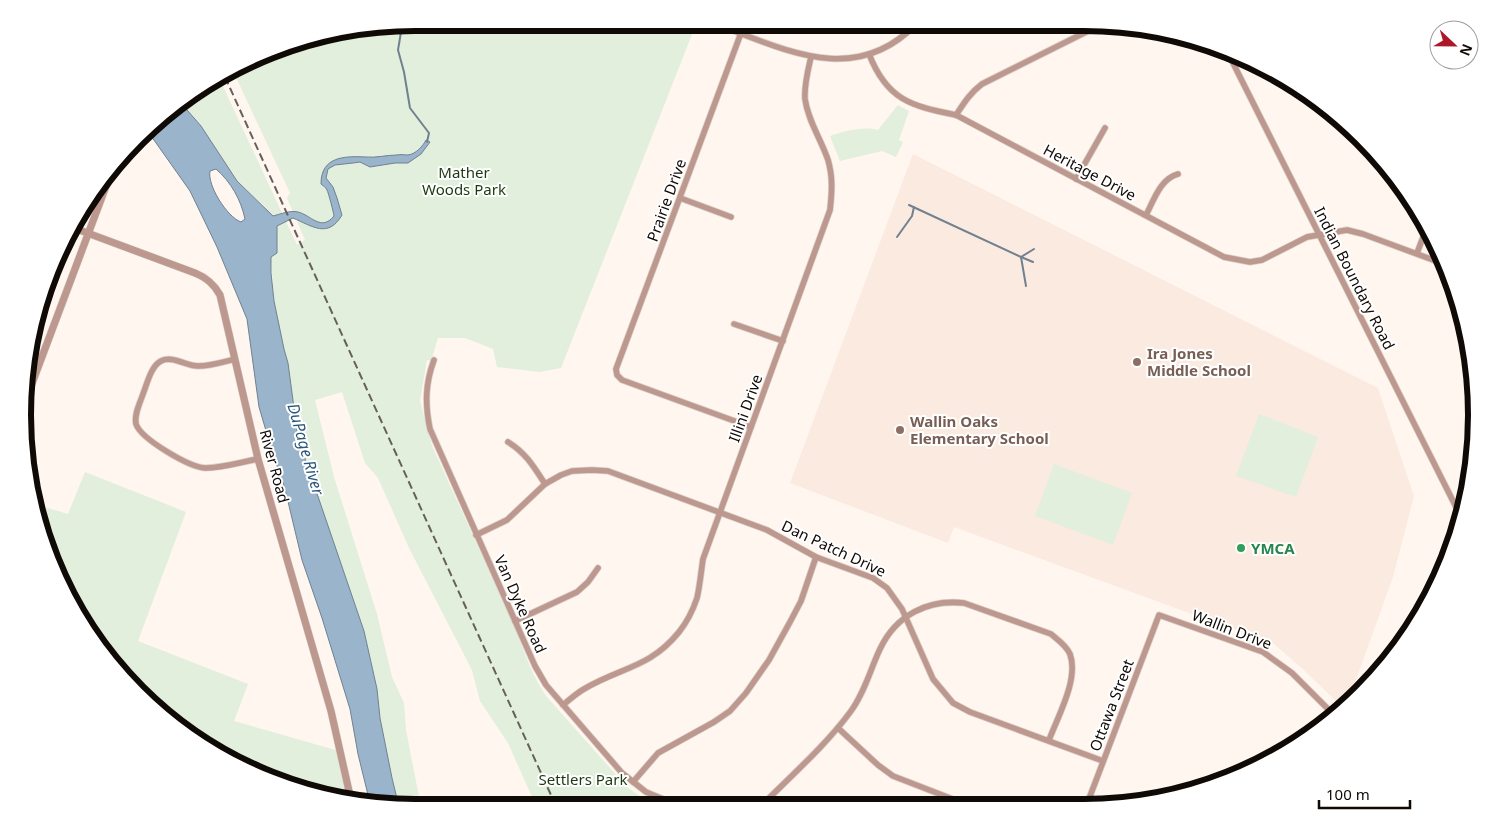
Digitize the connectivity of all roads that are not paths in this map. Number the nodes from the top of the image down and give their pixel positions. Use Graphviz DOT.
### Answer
graph roads {
  1 [pos="735,31"];
  2 [pos="907,31"];
  3 [pos="1088,31"];
  4 [pos="741,33"];
  5 [pos="869,54"];
  6 [pos="811,57"];
  7 [pos="1232,60"];
  8 [pos="956,115"];
  9 [pos="1105,128"];
  10 [pos="1178,174"];
  11 [pos="1076,179"];
  12 [pos="104,190"];
  13 [pos="680,198"];
  14 [pos="1146,215"];
  15 [pos="731,217"];
  16 [pos="79,230"];
  17 [pos="88,233"];
  18 [pos="1319,234"];
  19 [pos="1423,236"];
  20 [pos="1417,253"];
  21 [pos="1435,261"];
  22 [pos="734,324"];
  23 [pos="783,341"];
  24 [pos="235,359"];
  25 [pos="434,360"];
  26 [pos="33,380"];
  27 [pos="751,427"];
  28 [pos="508,442"];
  29 [pos="258,459"];
  30 [pos="545,484"];
  31 [pos="1456,508"];
  32 [pos="720,512"];
  33 [pos="476,535"];
  34 [pos="816,557"];
  35 [pos="598,568"];
  36 [pos="1159,615"];
  37 [pos="907,616"];
  38 [pos="515,621"];
  39 [pos="563,705"];
  40 [pos="1329,710"];
  41 [pos="838,728"];
  42 [pos="1049,740"];
  43 [pos="1103,761"];
  44 [pos="633,782"];
  45 [pos="349,792"];
  46 [pos="663,799"];
  47 [pos="768,799"];
  48 [pos="952,799"];
  49 [pos="1089,799"];
  1 -- 4 [label="street"];
  2 -- 5 [label="street"];
  3 -- 8 [label="street"];
  4 -- 6 [label="street"];
  4 -- 13 [label="street, Prairie Drive"];
  5 -- 6 [label="street"];
  5 -- 8 [label="street, Heritage Drive"];
  6 -- 23 [label="street, Illini Drive"];
  7 -- 18 [label="street, Indian Boundary Road"];
  8 -- 11 [label="street, Heritage Drive"];
  9 -- 11 [label="street"];
  10 -- 14 [label="street"];
  11 -- 14 [label="street, Heritage Drive"];
  12 -- 17 [label="street"];
  13 -- 15 [label="street"];
  13 -- 27 [label="street, Prairie Drive"];
  14 -- 18 [label="street, Heritage Drive"];
  16 -- 17 [label="street, River Road"];
  17 -- 24 [label="street, River Road"];
  17 -- 26 [label="street"];
  18 -- 20 [label="street, Heritage Drive"];
  18 -- 31 [label="street, Indian Boundary Road"];
  19 -- 20 [label="street"];
  20 -- 21 [label="street, Heritage Drive"];
  22 -- 23 [label="street"];
  23 -- 27 [label="street, Illini Drive"];
  24 -- 29 [label="street, River Road"];
  24 -- 29 [label="street"];
  25 -- 33 [label="street, Van Dyke Road"];
  27 -- 32 [label="street, Illini Drive"];
  28 -- 30 [label="street"];
  29 -- 45 [label="street, River Road"];
  30 -- 32 [label="street, Dan Patch Drive"];
  30 -- 33 [label="street, Dan Patch Drive"];
  32 -- 34 [label="street, Dan Patch Drive"];
  32 -- 39 [label="street, Illini Drive"];
  33 -- 38 [label="street, Van Dyke Road"];
  34 -- 37 [label="street, Dan Patch Drive"];
  34 -- 44 [label="street"];
  35 -- 38 [label="street"];
  36 -- 40 [label="street, Wallin Drive"];
  36 -- 43 [label="street, Ottawa Street"];
  37 -- 41 [label="street"];
  37 -- 42 [label="street, Dan Patch Drive"];
  37 -- 42 [label="street"];
  38 -- 39 [label="street, Van Dyke Road"];
  39 -- 44 [label="street, Van Dyke Road"];
  41 -- 47 [label="street"];
  41 -- 48 [label="street"];
  42 -- 43 [label="street, Dan Patch Drive"];
  43 -- 49 [label="street, Ottawa Street"];
  44 -- 46 [label="street, Van Dyke Road"];
}
